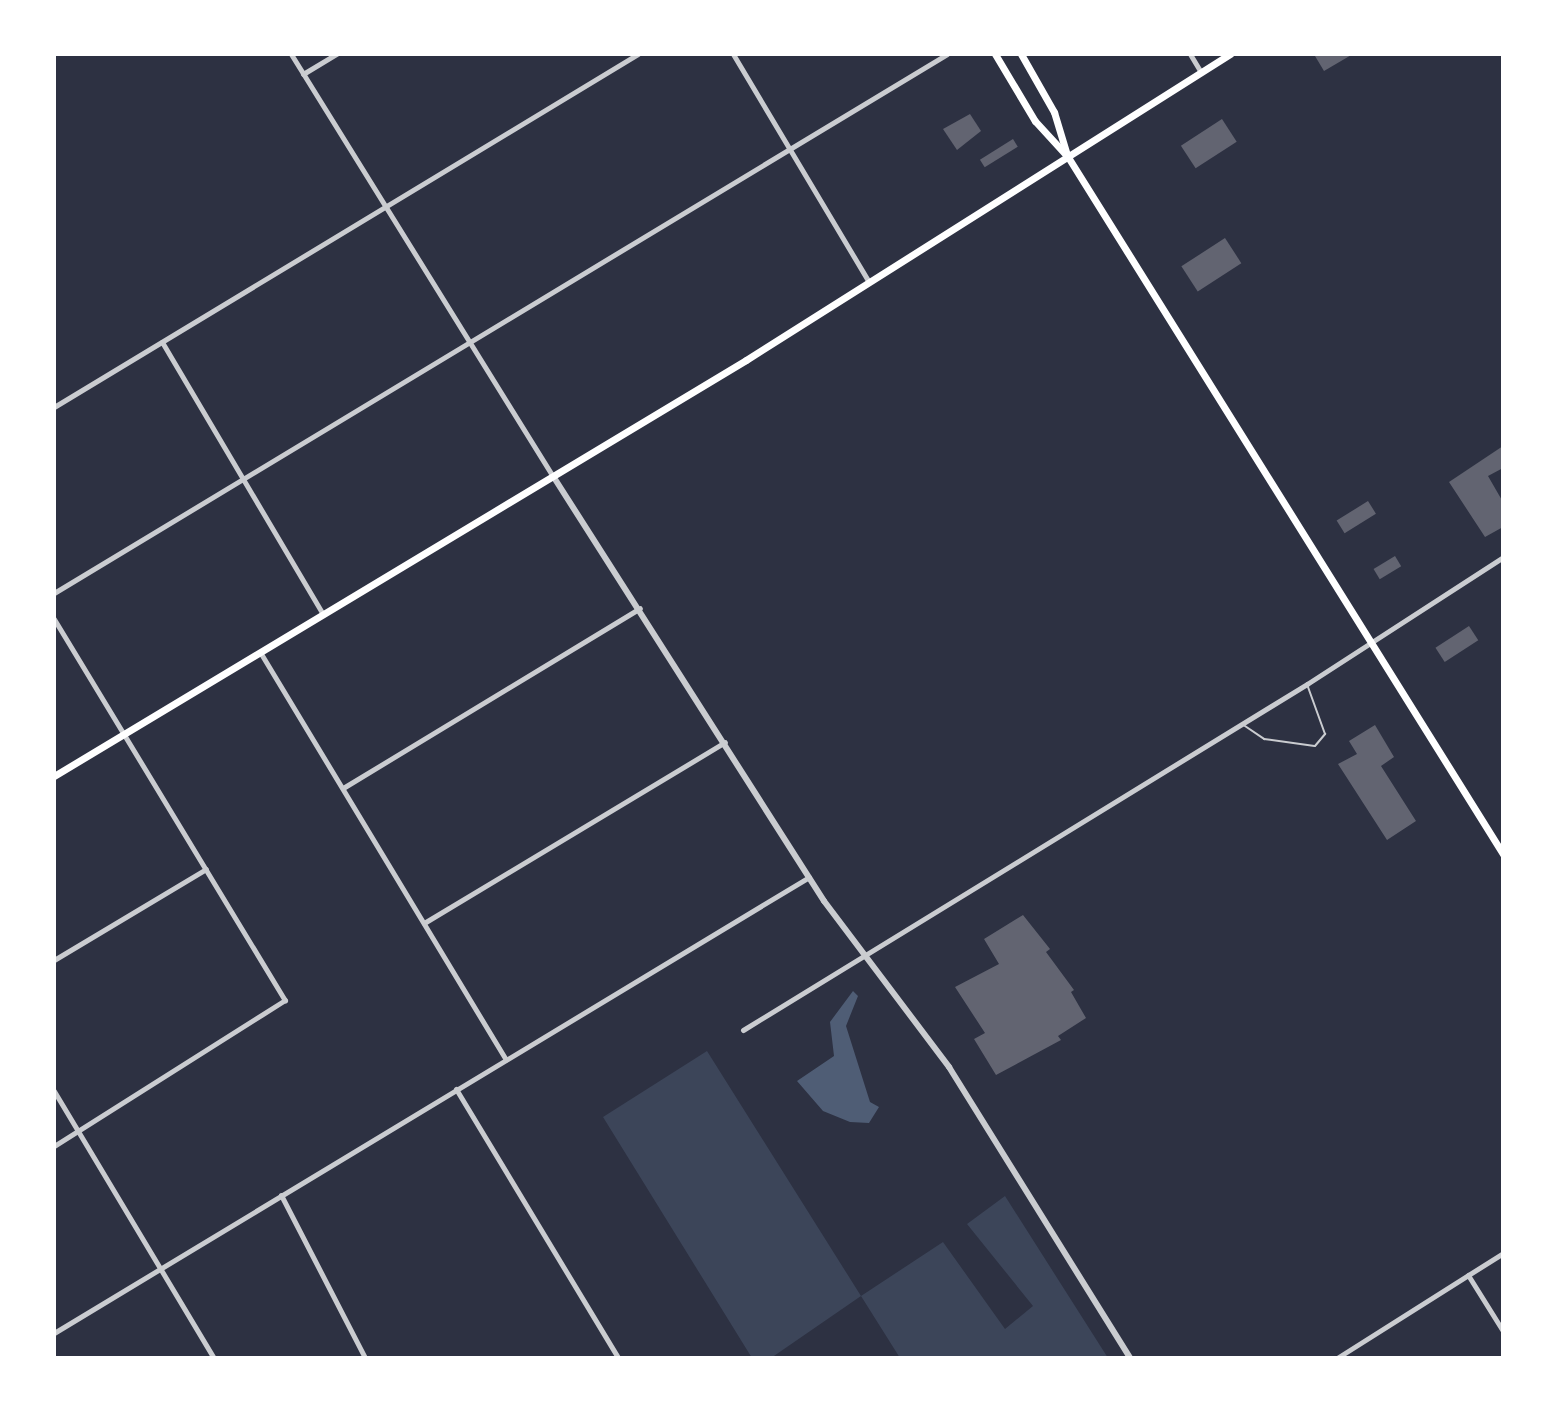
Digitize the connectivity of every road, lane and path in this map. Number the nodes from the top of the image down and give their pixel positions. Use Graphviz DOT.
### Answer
graph roads {
  1 [pos="291,54"];
  2 [pos="336,54"];
  3 [pos="638,54"];
  4 [pos="733,54"];
  5 [pos="947,54"];
  6 [pos="995,54"];
  7 [pos="1021,54"];
  8 [pos="1190,54"];
  9 [pos="1230,54"];
  10 [pos="1201,72"];
  11 [pos="303,74"];
  12 [pos="790,149"];
  13 [pos="1068,157"];
  14 [pos="385,206"];
  15 [pos="869,282"];
  16 [pos="162,342"];
  17 [pos="470,343"];
  18 [pos="54,407"];
  19 [pos="553,476"];
  20 [pos="243,479"];
  21 [pos="1503,557"];
  22 [pos="54,593"];
  23 [pos="640,608"];
  24 [pos="323,614"];
  25 [pos="54,619"];
  26 [pos="1371,642"];
  27 [pos="260,652"];
  28 [pos="1307,684"];
  29 [pos="1241,724"];
  30 [pos="123,734"];
  31 [pos="725,742"];
  32 [pos="54,776"];
  33 [pos="343,788"];
  34 [pos="1503,854"];
  35 [pos="206,869"];
  36 [pos="809,877"];
  37 [pos="424,923"];
  38 [pos="865,954"];
  39 [pos="54,960"];
  40 [pos="743,1030"];
  41 [pos="506,1059"];
  42 [pos="456,1089"];
  43 [pos="54,1091"];
  44 [pos="78,1131"];
  45 [pos="54,1146"];
  46 [pos="281,1195"];
  47 [pos="1503,1253"];
  48 [pos="159,1269"];
  49 [pos="1468,1275"];
  50 [pos="1503,1331"];
  51 [pos="54,1333"];
  52 [pos="214,1358"];
  53 [pos="365,1358"];
  54 [pos="618,1358"];
  55 [pos="1130,1358"];
  56 [pos="1337,1358"];
  1 -- 11 [label="street"];
  2 -- 11 [label="street"];
  3 -- 14 [label="street"];
  4 -- 12 [label="street"];
  5 -- 12 [label="street"];
  6 -- 13 [label="main road"];
  7 -- 13 [label="main road"];
  8 -- 10 [label="street"];
  9 -- 10 [label="main road"];
  10 -- 13 [label="main road"];
  11 -- 14 [label="street"];
  12 -- 15 [label="street"];
  12 -- 17 [label="street"];
  13 -- 15 [label="main road"];
  13 -- 26 [label="main road"];
  14 -- 16 [label="street"];
  14 -- 17 [label="street"];
  15 -- 19 [label="main road"];
  16 -- 18 [label="street"];
  16 -- 20 [label="street"];
  17 -- 19 [label="street"];
  17 -- 20 [label="street"];
  19 -- 23 [label="street"];
  19 -- 24 [label="main road"];
  20 -- 22 [label="street"];
  20 -- 24 [label="street"];
  21 -- 26 [label="street"];
  23 -- 31 [label="street"];
  23 -- 33 [label="street"];
  24 -- 27 [label="main road"];
  25 -- 30 [label="street"];
  26 -- 28 [label="street"];
  26 -- 34 [label="main road"];
  27 -- 30 [label="main road"];
  27 -- 33 [label="street"];
  28 -- 29 [label="street"];
  28 -- 29 [label="lane"];
  29 -- 38 [label="street"];
  30 -- 32 [label="main road"];
  30 -- 35 [label="street"];
  31 -- 36 [label="street"];
  31 -- 37 [label="street"];
  33 -- 37 [label="street"];
  35 -- 39 [label="street"];
  35 -- 44 [label="street"];
  36 -- 38 [label="street"];
  36 -- 41 [label="street"];
  37 -- 41 [label="street"];
  38 -- 40 [label="street"];
  38 -- 55 [label="street"];
  41 -- 42 [label="street"];
  42 -- 46 [label="street"];
  42 -- 54 [label="street"];
  43 -- 44 [label="street"];
  44 -- 45 [label="street"];
  44 -- 48 [label="street"];
  46 -- 48 [label="street"];
  46 -- 53 [label="street"];
  47 -- 49 [label="street"];
  48 -- 51 [label="street"];
  48 -- 52 [label="street"];
  49 -- 50 [label="street"];
  49 -- 56 [label="street"];
}
